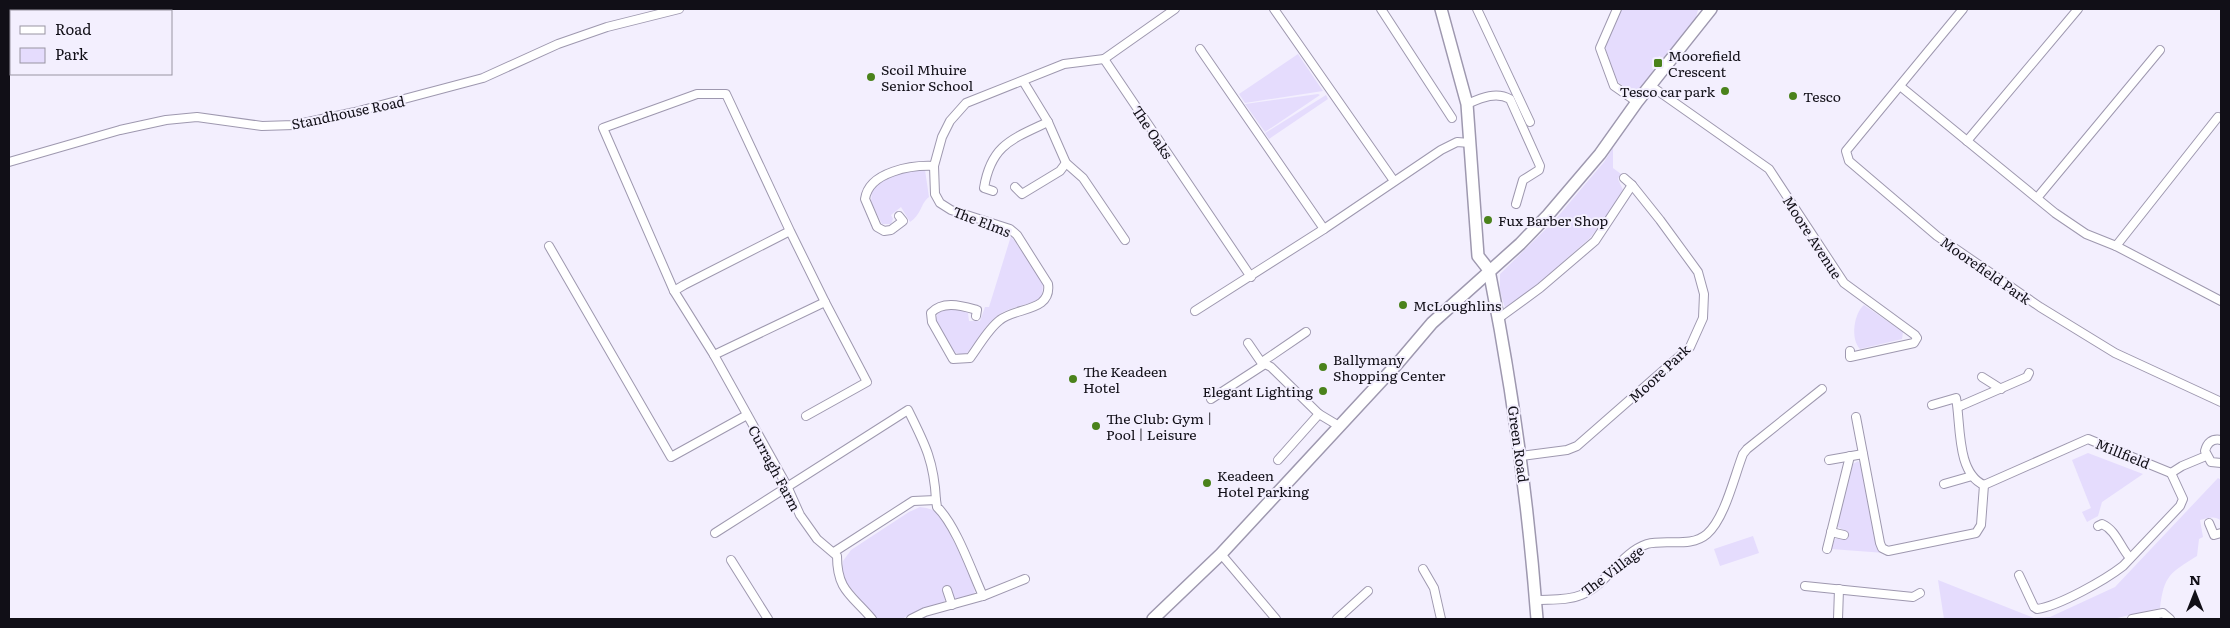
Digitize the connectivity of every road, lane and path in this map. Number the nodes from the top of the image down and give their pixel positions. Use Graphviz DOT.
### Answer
graph roads {
  1 [pos="679,9"];
  2 [pos="1175,9"];
  3 [pos="1274,9"];
  4 [pos="1381,9"];
  5 [pos="1441,9"];
  6 [pos="1477,9"];
  7 [pos="1617,9"];
  8 [pos="1711,9"];
  9 [pos="1963,9"];
  10 [pos="2078,9"];
  11 [pos="649,12"];
  12 [pos="1200,49"];
  13 [pos="2160,50"];
  14 [pos="1104,59"];
  15 [pos="1023,81"];
  16 [pos="1651,86"];
  17 [pos="1900,86"];
  18 [pos="1637,102"];
  19 [pos="1467,104"];
  20 [pos="2218,117"];
  21 [pos="1452,118"];
  22 [pos="1048,122"];
  23 [pos="1530,122"];
  24 [pos="1967,141"];
  25 [pos="1470,143"];
  26 [pos="9,162"];
  27 [pos="1066,163"];
  28 [pos="934,166"];
  29 [pos="1624,178"];
  30 [pos="1394,181"];
  31 [pos="1632,185"];
  32 [pos="1015,188"];
  33 [pos="992,191"];
  34 [pos="2038,198"];
  35 [pos="1516,204"];
  36 [pos="899,216"];
  37 [pos="1324,229"];
  38 [pos="790,231"];
  39 [pos="1125,240"];
  40 [pos="549,246"];
  41 [pos="2116,246"];
  42 [pos="1489,270"];
  43 [pos="1251,277"];
  44 [pos="674,291"];
  45 [pos="2221,301"];
  46 [pos="825,302"];
  47 [pos="1195,311"];
  48 [pos="976,316"];
  49 [pos="1499,318"];
  50 [pos="1306,332"];
  51 [pos="1248,343"];
  52 [pos="714,355"];
  53 [pos="1848,355"];
  54 [pos="1263,363"];
  55 [pos="2029,373"];
  56 [pos="1982,377"];
  57 [pos="1822,389"];
  58 [pos="2001,389"];
  59 [pos="1211,399"];
  60 [pos="2221,402"];
  61 [pos="1932,404"];
  62 [pos="1958,407"];
  63 [pos="1319,414"];
  64 [pos="747,415"];
  65 [pos="806,416"];
  66 [pos="1856,417"];
  67 [pos="1340,426"];
  68 [pos="2221,440"];
  69 [pos="1863,454"];
  70 [pos="1521,456"];
  71 [pos="1850,456"];
  72 [pos="2206,456"];
  73 [pos="1278,460"];
  74 [pos="1830,460"];
  75 [pos="2221,463"];
  76 [pos="2172,473"];
  77 [pos="1972,476"];
  78 [pos="1944,484"];
  79 [pos="1984,484"];
  80 [pos="788,486"];
  81 [pos="936,500"];
  82 [pos="2209,523"];
  83 [pos="2098,526"];
  84 [pos="1831,532"];
  85 [pos="716,533"];
  86 [pos="2221,533"];
  87 [pos="1844,535"];
  88 [pos="1827,549"];
  89 [pos="834,552"];
  90 [pos="1221,554"];
  91 [pos="2130,558"];
  92 [pos="731,560"];
  93 [pos="1423,568"];
  94 [pos="2019,575"];
  95 [pos="1025,579"];
  96 [pos="1805,586"];
  97 [pos="1839,589"];
  98 [pos="947,590"];
  99 [pos="1368,591"];
  100 [pos="1920,593"];
  101 [pos="983,596"];
  102 [pos="1536,600"];
  103 [pos="952,605"];
  104 [pos="768,619"];
  105 [pos="872,619"];
  106 [pos="911,619"];
  107 [pos="1153,619"];
  108 [pos="1276,619"];
  109 [pos="1337,619"];
  110 [pos="1441,619"];
  111 [pos="1537,619"];
  112 [pos="1838,619"];
  113 [pos="2132,619"];
  114 [pos="2170,619"];
  1 -- 11 [label="street, Standhouse Road"];
  2 -- 14 [label="street"];
  3 -- 30 [label="street"];
  4 -- 21 [label="street"];
  5 -- 19 [label="main road, Green Road"];
  6 -- 23 [label="street"];
  7 -- 18 [label="street"];
  8 -- 16 [label="main road"];
  9 -- 17 [label="street, Moorefield Park"];
  10 -- 24 [label="street"];
  11 -- 26 [label="street, Standhouse Road"];
  12 -- 37 [label="street"];
  13 -- 34 [label="street"];
  14 -- 15 [label="street, The Elms"];
  14 -- 43 [label="street, The Oaks"];
  15 -- 22 [label="street"];
  15 -- 28 [label="street, The Elms"];
  16 -- 18 [label="main road"];
  16 -- 53 [label="street, Moore Avenue"];
  17 -- 24 [label="street"];
  17 -- 60 [label="street, Moorefield Park"];
  18 -- 42 [label="main road"];
  19 -- 25 [label="main road, Green Road"];
  19 -- 35 [label="street"];
  20 -- 41 [label="street"];
  22 -- 27 [label="street"];
  22 -- 33 [label="street"];
  24 -- 34 [label="street"];
  25 -- 30 [label="street"];
  25 -- 42 [label="main road, Green Road"];
  27 -- 32 [label="street"];
  27 -- 39 [label="street"];
  28 -- 36 [label="street"];
  28 -- 48 [label="street, The Elms"];
  29 -- 31 [label="street, Moore Park"];
  30 -- 37 [label="street"];
  31 -- 49 [label="street"];
  31 -- 70 [label="street, Moore Park"];
  34 -- 41 [label="street"];
  37 -- 43 [label="street"];
  38 -- 44 [label="street"];
  38 -- 44 [label="street, Curragh Farm"];
  38 -- 46 [label="street"];
  40 -- 64 [label="street"];
  41 -- 45 [label="street"];
  42 -- 49 [label="main road, Green Road"];
  42 -- 67 [label="main road"];
  43 -- 47 [label="street"];
  44 -- 52 [label="street, Curragh Farm"];
  46 -- 52 [label="street"];
  46 -- 65 [label="street"];
  49 -- 70 [label="main road, Green Road"];
  50 -- 54 [label="street"];
  51 -- 54 [label="street"];
  52 -- 64 [label="street, Curragh Farm"];
  54 -- 59 [label="street"];
  54 -- 63 [label="street"];
  55 -- 58 [label="street"];
  56 -- 58 [label="street"];
  57 -- 102 [label="street, The Village"];
  58 -- 62 [label="street"];
  61 -- 62 [label="street"];
  62 -- 77 [label="street"];
  63 -- 67 [label="street"];
  63 -- 73 [label="street"];
  64 -- 80 [label="street, Curragh Farm"];
  66 -- 69 [label="street"];
  67 -- 90 [label="main road"];
  68 -- 72 [label="street"];
  69 -- 71 [label="street"];
  69 -- 79 [label="street"];
  70 -- 102 [label="main road, Green Road"];
  71 -- 74 [label="street"];
  71 -- 84 [label="street"];
  72 -- 75 [label="street"];
  72 -- 76 [label="street"];
  76 -- 79 [label="street, Millfield"];
  76 -- 91 [label="street"];
  77 -- 78 [label="street"];
  77 -- 79 [label="street"];
  80 -- 81 [label="street"];
  80 -- 85 [label="street"];
  80 -- 89 [label="street, Curragh Farm"];
  81 -- 89 [label="street"];
  81 -- 101 [label="street"];
  82 -- 86 [label="street"];
  83 -- 91 [label="street"];
  84 -- 87 [label="street"];
  84 -- 88 [label="street"];
  89 -- 105 [label="street"];
  90 -- 107 [label="main road"];
  90 -- 108 [label="street"];
  91 -- 94 [label="street"];
  92 -- 104 [label="street"];
  93 -- 110 [label="street"];
  95 -- 101 [label="street"];
  96 -- 97 [label="street"];
  97 -- 100 [label="street"];
  97 -- 112 [label="street"];
  98 -- 103 [label="street"];
  99 -- 109 [label="street"];
  101 -- 103 [label="street"];
  102 -- 111 [label="main road, Green Road"];
  103 -- 106 [label="street"];
  113 -- 114 [label="street"];
}
